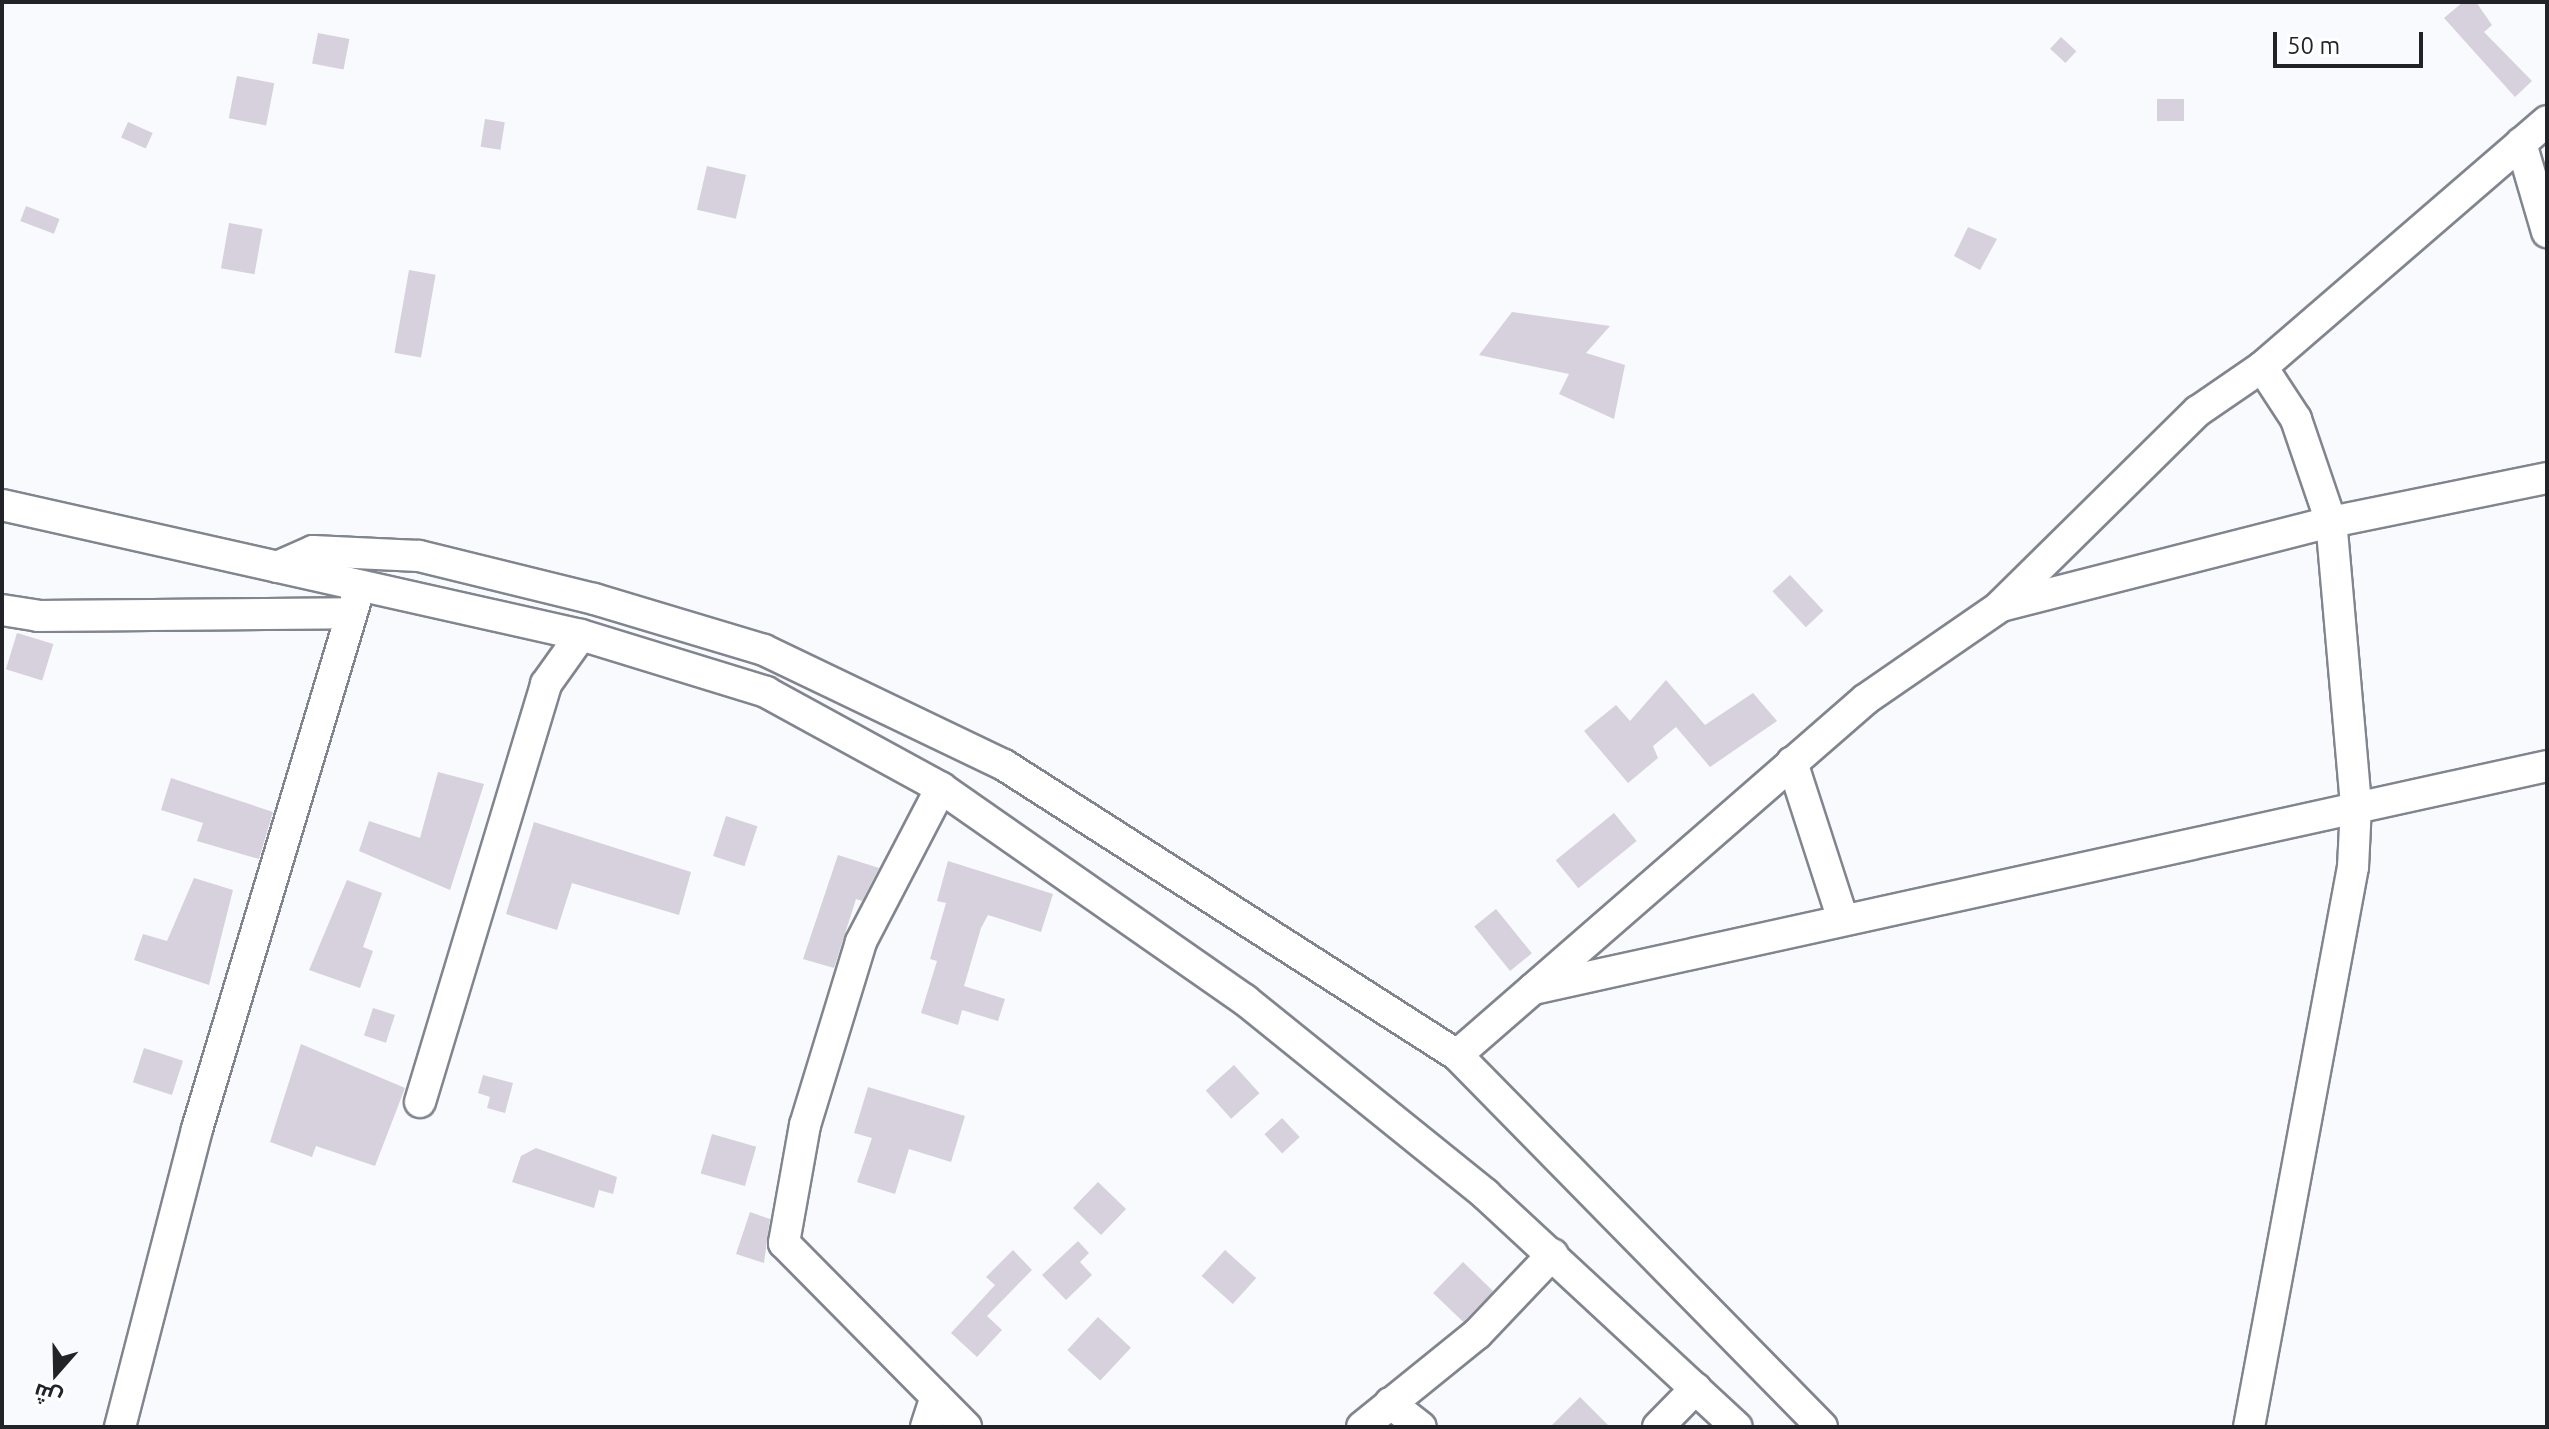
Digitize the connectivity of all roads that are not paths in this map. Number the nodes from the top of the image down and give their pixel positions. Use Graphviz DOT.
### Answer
graph roads {
  1 [pos="2547,121"];
  2 [pos="2521,143"];
  3 [pos="2547,232"];
  4 [pos="2262,367"];
  5 [pos="2547,478"];
  6 [pos="2,505"];
  7 [pos="2331,522"];
  8 [pos="277,567"];
  9 [pos="356,599"];
  10 [pos="2001,606"];
  11 [pos="2,610"];
  12 [pos="581,635"];
  13 [pos="1792,762"];
  14 [pos="2547,766"];
  15 [pos="941,788"];
  16 [pos="2356,805"];
  17 [pos="1843,920"];
  18 [pos="1531,989"];
  19 [pos="1457,1055"];
  20 [pos="420,1102"];
  21 [pos="1553,1254"];
  22 [pos="1696,1388"];
  23 [pos="936,1397"];
  24 [pos="1390,1403"];
  25 [pos="120,1427"];
  26 [pos="926,1427"];
  27 [pos="966,1427"];
  28 [pos="1362,1427"];
  29 [pos="1421,1427"];
  30 [pos="1658,1427"];
  31 [pos="1737,1427"];
  32 [pos="1822,1427"];
  33 [pos="2249,1427"];
  1 -- 2 [label="street"];
  2 -- 3 [label="street"];
  2 -- 4 [label="street"];
  4 -- 7 [label="street"];
  4 -- 10 [label="street"];
  5 -- 7 [label="street"];
  6 -- 8 [label="street"];
  7 -- 10 [label="street"];
  7 -- 16 [label="street"];
  8 -- 9 [label="street"];
  8 -- 19 [label="street"];
  9 -- 11 [label="street"];
  9 -- 12 [label="street"];
  9 -- 25 [label="street"];
  10 -- 13 [label="street"];
  12 -- 15 [label="street"];
  12 -- 20 [label="street"];
  13 -- 17 [label="street"];
  13 -- 18 [label="street"];
  14 -- 16 [label="street"];
  15 -- 21 [label="street"];
  15 -- 23 [label="street"];
  16 -- 17 [label="street"];
  16 -- 33 [label="street"];
  17 -- 18 [label="street"];
  18 -- 19 [label="street"];
  19 -- 32 [label="street"];
  21 -- 22 [label="street"];
  21 -- 24 [label="street"];
  22 -- 30 [label="street"];
  22 -- 31 [label="street"];
  23 -- 26 [label="street"];
  23 -- 27 [label="street"];
  24 -- 28 [label="street"];
  24 -- 29 [label="street"];
}
